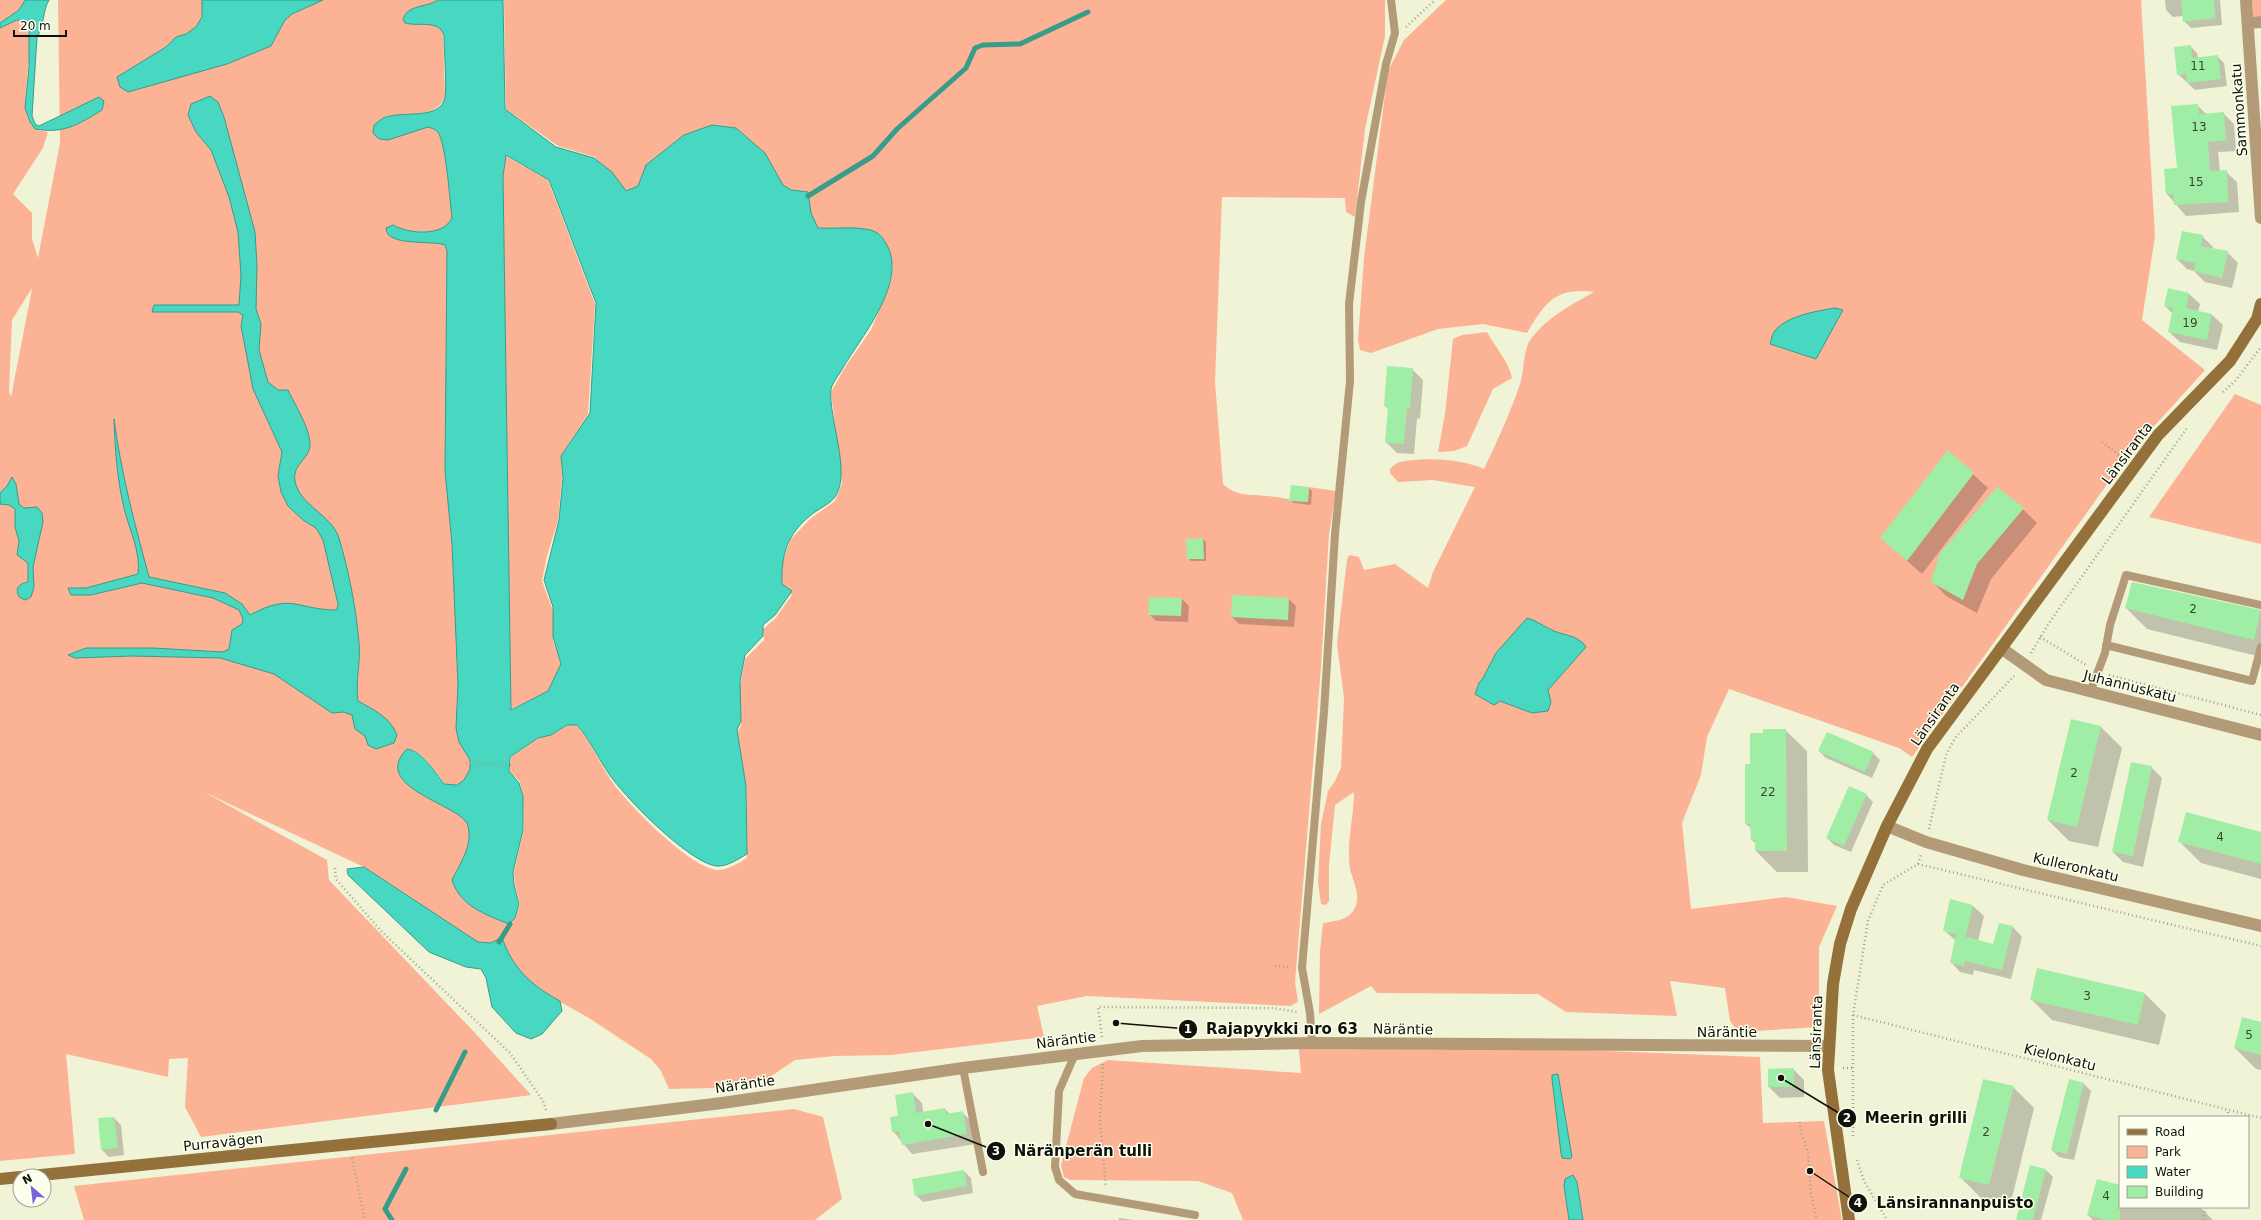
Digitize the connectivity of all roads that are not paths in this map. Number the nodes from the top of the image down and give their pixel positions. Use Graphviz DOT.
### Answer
graph roads {
  1 [pos="1391,0"];
  2 [pos="2246,0"];
  3 [pos="2261,22"];
  4 [pos="2248,23"];
  5 [pos="2261,218"];
  6 [pos="2261,304"];
  7 [pos="2261,605"];
  8 [pos="2106,645"];
  9 [pos="2261,647"];
  10 [pos="2001,648"];
  11 [pos="2090,692"];
  12 [pos="2261,735"];
  13 [pos="1887,826"];
  14 [pos="2261,926"];
  15 [pos="1312,1043"];
  16 [pos="1829,1046"];
  17 [pos="1074,1054"];
  18 [pos="963,1068"];
  19 [pos="551,1124"];
  20 [pos="982,1172"];
  21 [pos="52,1174"];
  22 [pos="12,1178"];
  23 [pos="0,1179"];
  24 [pos="1195,1215"];
  25 [pos="1849,1220"];
  1 -- 15 [label="lane"];
  2 -- 4 [label="street, Sammonkatu"];
  3 -- 4 [label="street"];
  4 -- 5 [label="street, Sammonkatu"];
  6 -- 10 [label="street, Länsiranta"];
  7 -- 8 [label="lane"];
  8 -- 9 [label="lane"];
  8 -- 11 [label="lane"];
  10 -- 11 [label="street, Juhannuskatu"];
  10 -- 13 [label="street, Länsiranta"];
  11 -- 12 [label="street, Juhannuskatu"];
  13 -- 14 [label="street, Kulleronkatu"];
  13 -- 16 [label="street, Länsiranta"];
  15 -- 16 [label="street, Näräntie"];
  15 -- 17 [label="street, Näräntie"];
  16 -- 25 [label="street, Länsiranta"];
  17 -- 18 [label="street, Näräntie"];
  17 -- 24 [label="lane"];
  18 -- 19 [label="street, Näräntie"];
  18 -- 20 [label="lane"];
  19 -- 21 [label="street, Purravägen"];
  22 -- 23 [label="street"];
}
